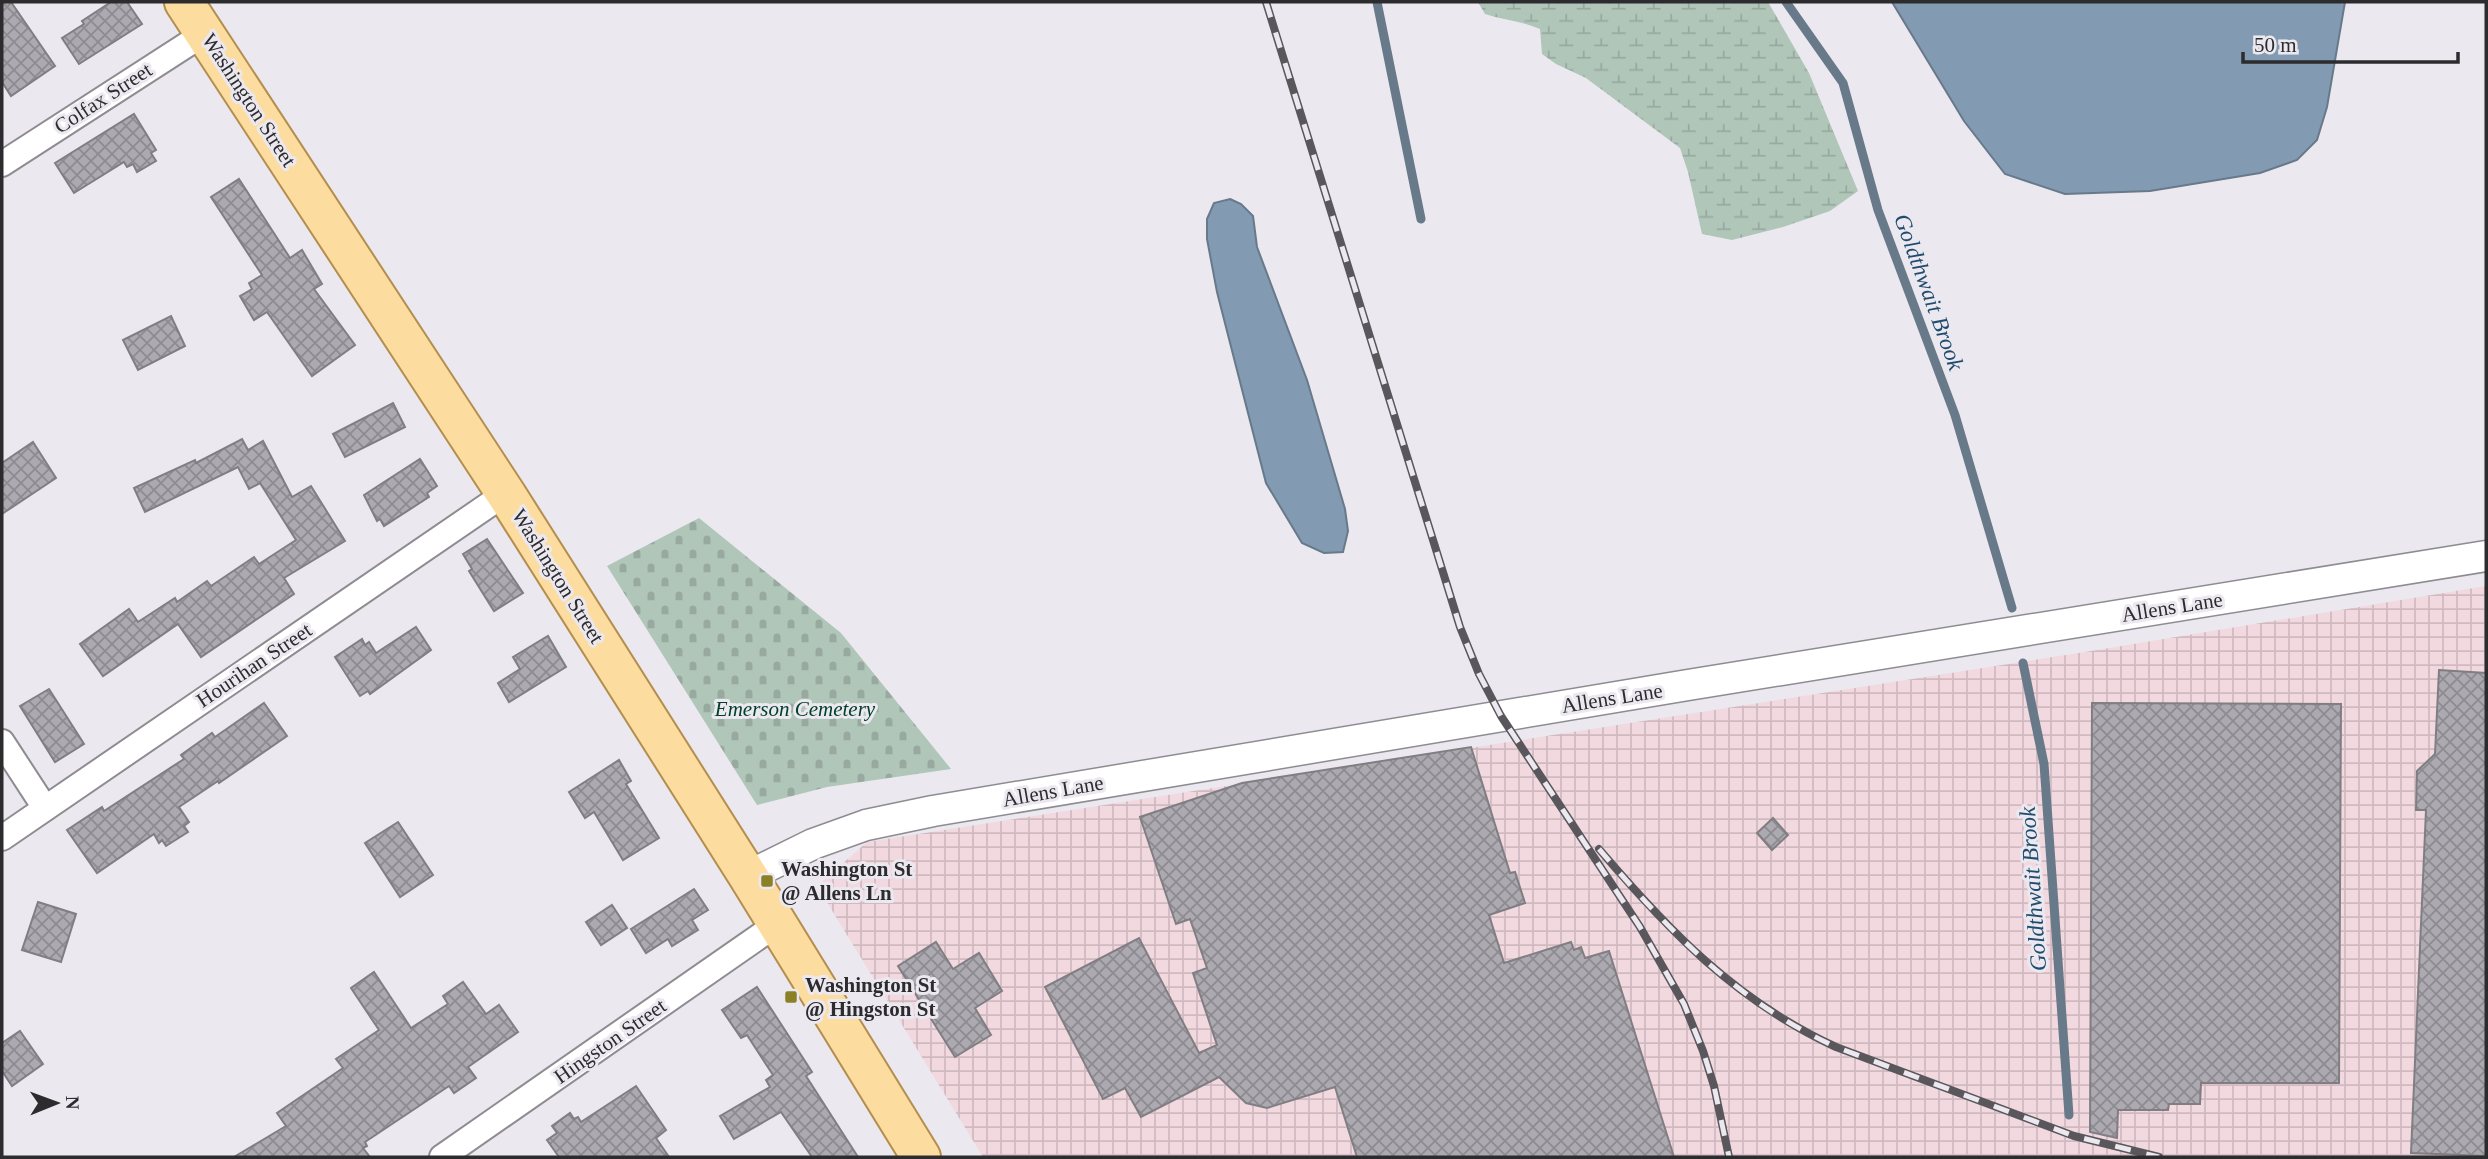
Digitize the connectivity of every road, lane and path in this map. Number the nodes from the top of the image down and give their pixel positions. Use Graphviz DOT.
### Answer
graph roads {
  1 [pos="195,17"];
  2 [pos="2,164"];
  3 [pos="506,493"];
  4 [pos="2486,556"];
  5 [pos="2,742"];
  6 [pos="45,808"];
  7 [pos="2,838"];
  8 [pos="748,876"];
  9 [pos="777,924"];
  10 [pos="442,1157"];
  11 [pos="921,1157"];
  1 -- 2 [label="street, Colfax Street"];
  1 -- 3 [label="main road, Washington Street"];
  3 -- 6 [label="street, Hourihan Street"];
  3 -- 8 [label="main road, Washington Street"];
  4 -- 8 [label="street, Allens Lane"];
  5 -- 6 [label="street"];
  6 -- 7 [label="street, Hourihan Street"];
  8 -- 9 [label="main road, Washington Street"];
  9 -- 10 [label="street, Hingston Street"];
  9 -- 11 [label="main road, Washington Street"];
}
